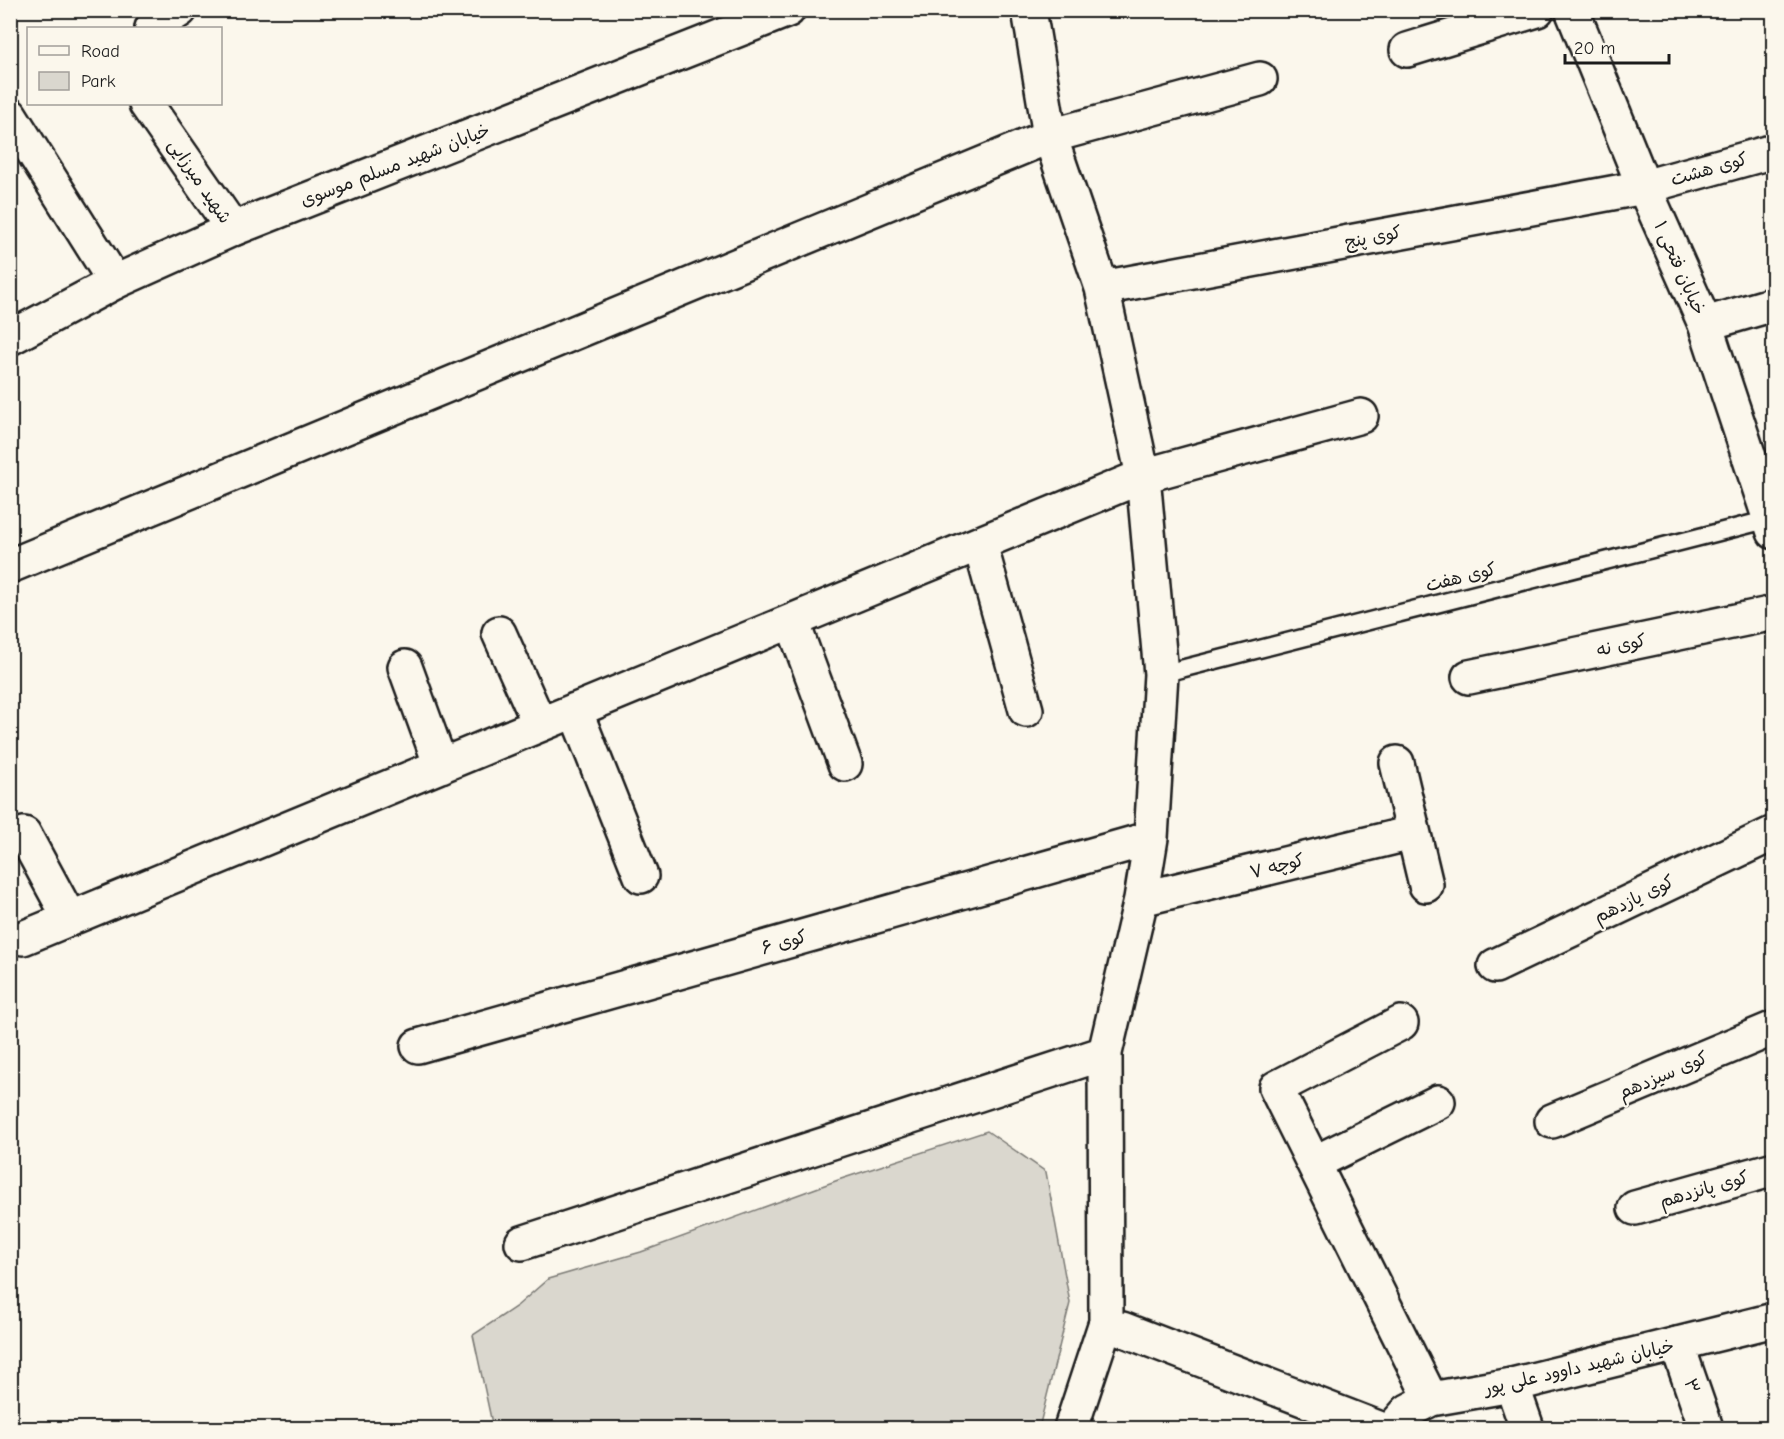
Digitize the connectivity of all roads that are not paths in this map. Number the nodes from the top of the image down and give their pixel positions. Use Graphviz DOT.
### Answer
graph roads {
  1 [pos="180,10"];
  2 [pos="788,10"];
  3 [pos="1029,10"];
  4 [pos="1537,10"];
  5 [pos="1572,10"];
  6 [pos="154,27"];
  7 [pos="1407,50"];
  8 [pos="1260,79"];
  9 [pos="147,105"];
  10 [pos="10,115"];
  11 [pos="1050,136"];
  12 [pos="1773,150"];
  13 [pos="1644,187"];
  14 [pos="233,229"];
  15 [pos="115,282"];
  16 [pos="1102,288"];
  17 [pos="1773,304"];
  18 [pos="1705,324"];
  19 [pos="10,338"];
  20 [pos="1361,416"];
  21 [pos="1143,476"];
  22 [pos="1772,523"];
  23 [pos="980,544"];
  24 [pos="10,566"];
  25 [pos="1773,614"];
  26 [pos="792,621"];
  27 [pos="500,633"];
  28 [pos="405,667"];
  29 [pos="1161,674"];
  30 [pos="1469,677"];
  31 [pos="575,710"];
  32 [pos="1026,710"];
  33 [pos="540,725"];
  34 [pos="1396,763"];
  35 [pos="844,764"];
  36 [pos="441,766"];
  37 [pos="1412,833"];
  38 [pos="1773,833"];
  39 [pos="24,834"];
  40 [pos="1150,838"];
  41 [pos="641,876"];
  42 [pos="1426,885"];
  43 [pos="1142,900"];
  44 [pos="70,919"];
  45 [pos="22,938"];
  46 [pos="1495,966"];
  47 [pos="1401,1023"];
  48 [pos="1773,1028"];
  49 [pos="418,1046"];
  50 [pos="1105,1053"];
  51 [pos="1438,1102"];
  52 [pos="1552,1121"];
  53 [pos="1314,1163"];
  54 [pos="1773,1169"];
  55 [pos="1635,1208"];
  56 [pos="522,1243"];
  57 [pos="1773,1320"];
  58 [pos="1122,1329"];
  59 [pos="1677,1344"];
  60 [pos="1512,1385"];
  61 [pos="1431,1399"];
  62 [pos="1071,1428"];
  63 [pos="1378,1428"];
  64 [pos="1393,1428"];
  65 [pos="1527,1428"];
  66 [pos="1706,1428"];
  1 -- 6 [label="street"];
  2 -- 14 [label="street, خیابان شهید مسلم موسوی"];
  3 -- 11 [label="street"];
  4 -- 7 [label="street"];
  5 -- 13 [label="street, خیابان فتحی ۱"];
  8 -- 11 [label="street"];
  9 -- 14 [label="street, شهید میرزایی"];
  10 -- 15 [label="street"];
  11 -- 16 [label="street"];
  11 -- 24 [label="street"];
  12 -- 13 [label="street, کوی هشت"];
  13 -- 16 [label="street, کوی پنج"];
  13 -- 18 [label="street, خیابان فتحی ۱"];
  14 -- 15 [label="street, خیابان شهید مسلم موسوی"];
  15 -- 19 [label="street, خیابان شهید مسلم موسوی"];
  16 -- 21 [label="street"];
  17 -- 18 [label="street"];
  18 -- 22 [label="street, خیابان فتحی ۱"];
  20 -- 21 [label="street"];
  21 -- 23 [label="street"];
  21 -- 29 [label="street"];
  22 -- 29 [label="lane, کوی هفت"];
  23 -- 26 [label="street"];
  23 -- 32 [label="street"];
  25 -- 30 [label="street, کوی نه"];
  26 -- 31 [label="street"];
  26 -- 35 [label="street"];
  27 -- 33 [label="street"];
  28 -- 36 [label="street"];
  29 -- 40 [label="street"];
  31 -- 33 [label="street"];
  31 -- 41 [label="street"];
  33 -- 36 [label="street"];
  34 -- 37 [label="street"];
  36 -- 44 [label="street"];
  37 -- 42 [label="street"];
  37 -- 43 [label="street, کوچه ۷"];
  38 -- 46 [label="street, کوی یازدهم"];
  39 -- 44 [label="street"];
  40 -- 43 [label="street"];
  40 -- 49 [label="street, کوی ۶"];
  43 -- 50 [label="street"];
  44 -- 45 [label="street"];
  47 -- 53 [label="street"];
  48 -- 52 [label="street, کوی سیزدهم"];
  50 -- 56 [label="street"];
  50 -- 62 [label="street"];
  51 -- 53 [label="street"];
  53 -- 61 [label="street"];
  54 -- 55 [label="street, کوی پانزدهم"];
  57 -- 59 [label="street, خیابان شهید داوود علی پور"];
  58 -- 63 [label="street"];
  59 -- 60 [label="street, خیابان شهید داوود علی پور"];
  59 -- 66 [label="street, ۳"];
  60 -- 61 [label="street, خیابان شهید داوود علی پور"];
  60 -- 65 [label="street"];
  61 -- 64 [label="street, خیابان شهید داوود علی پور"];
}
